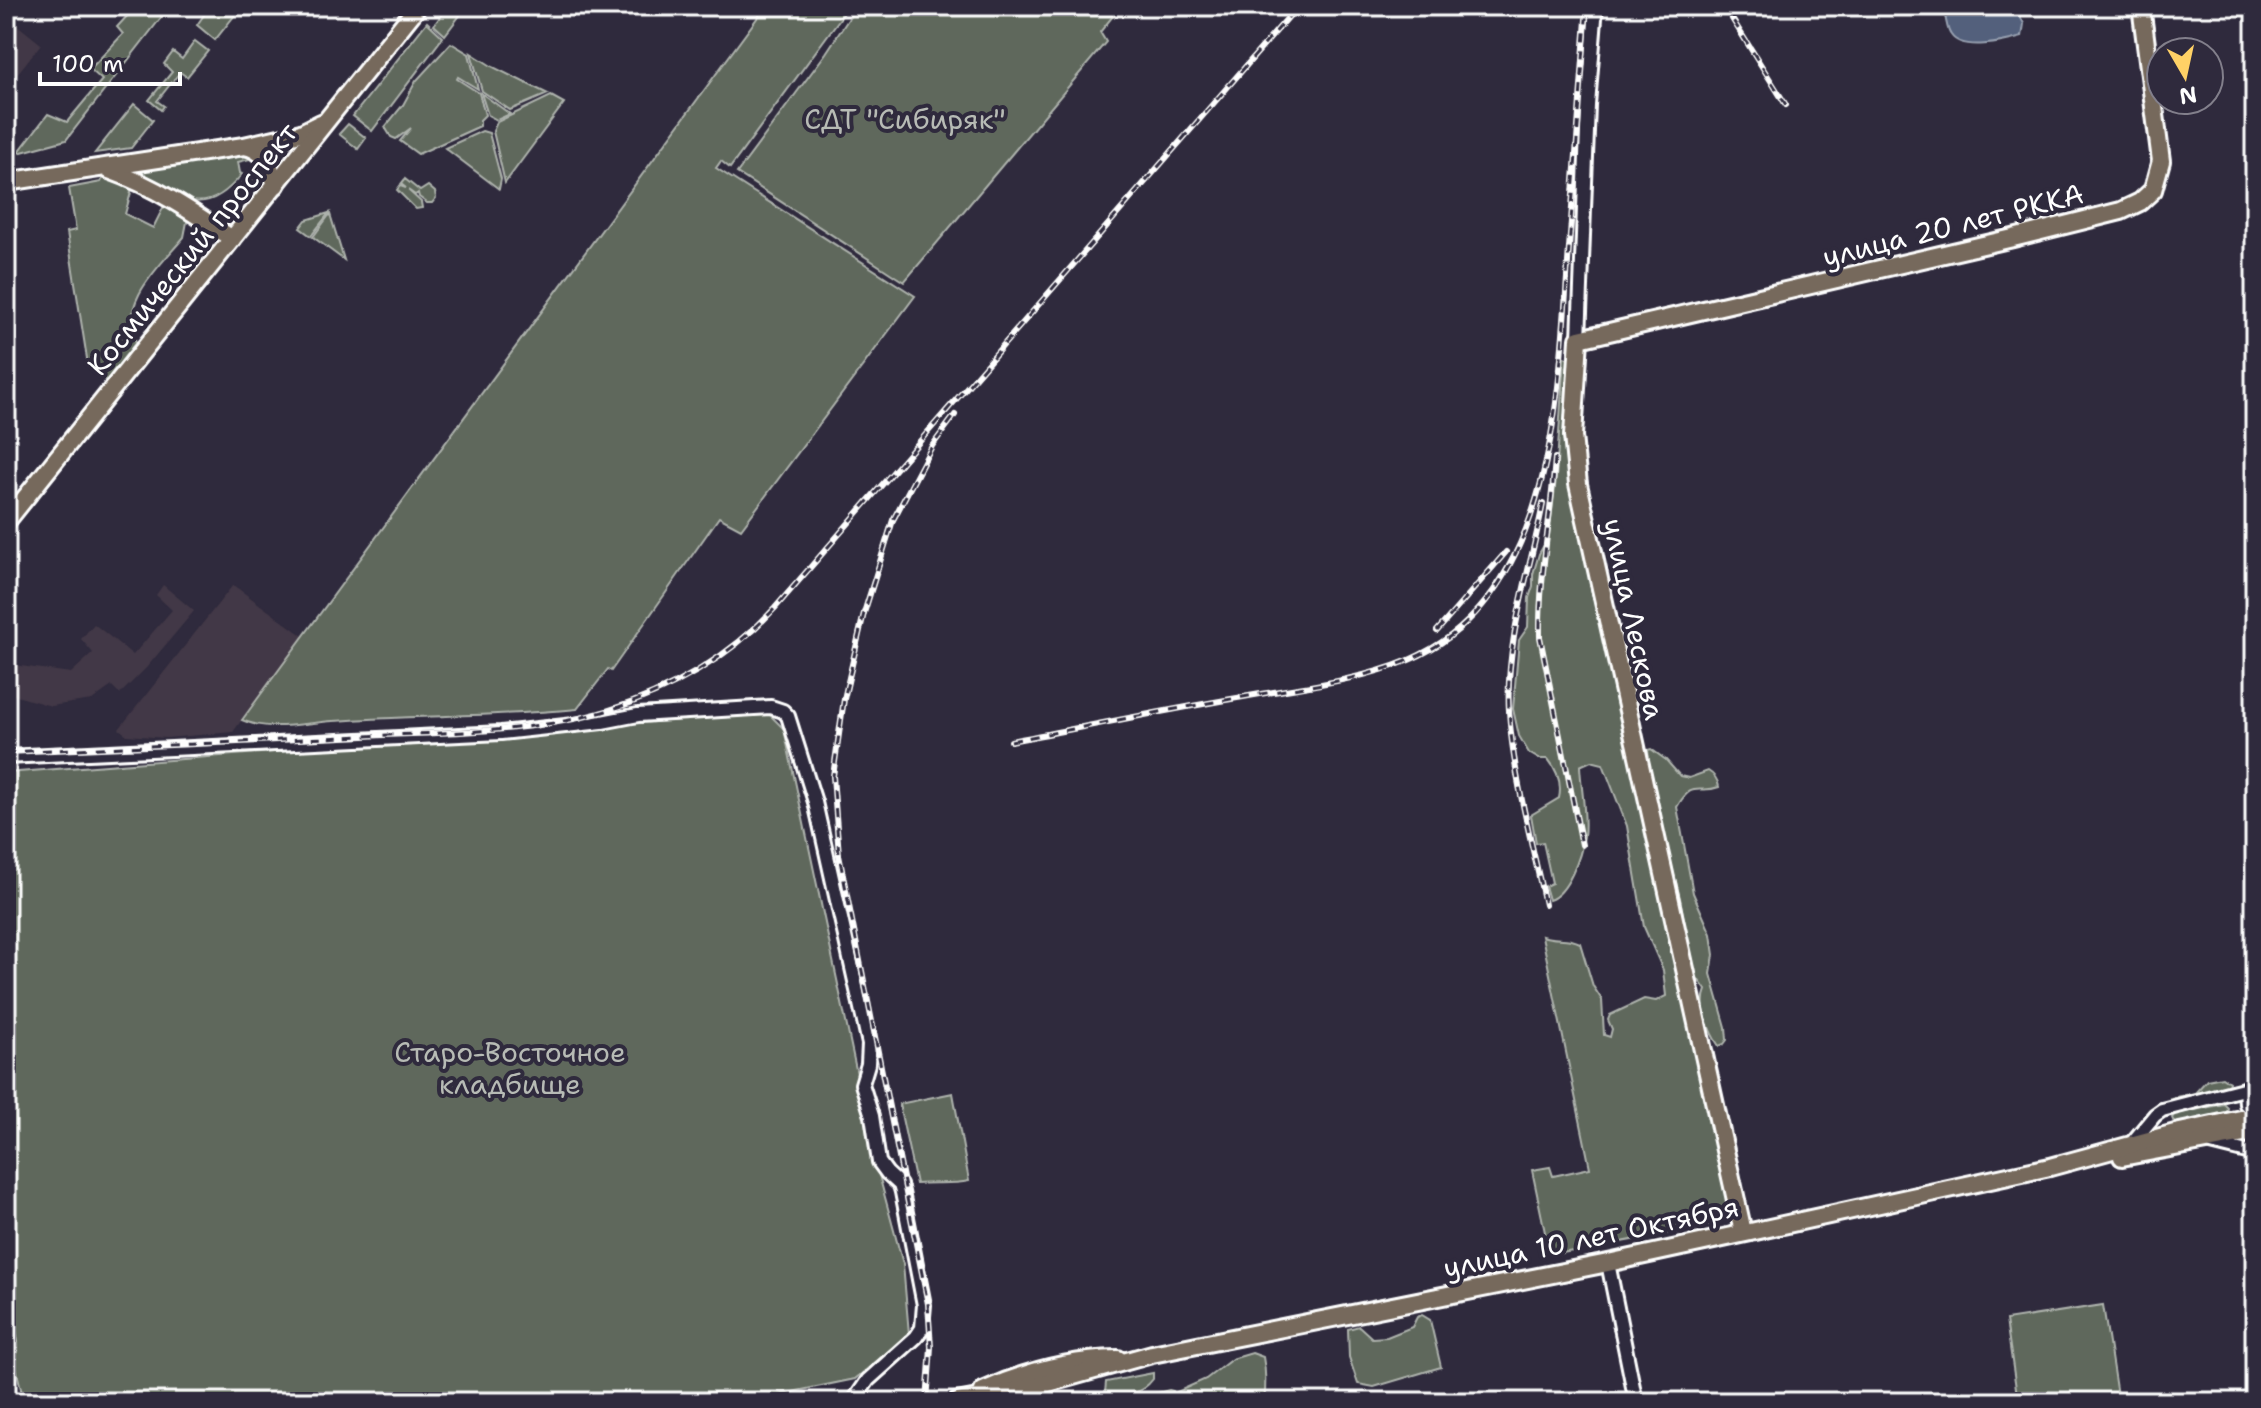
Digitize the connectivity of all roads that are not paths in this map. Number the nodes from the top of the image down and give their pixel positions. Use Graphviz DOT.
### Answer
graph roads {
  1 [pos="418,6"];
  2 [pos="1596,6"];
  3 [pos="2141,6"];
  4 [pos="332,115"];
  5 [pos="244,146"];
  6 [pos="112,167"];
  7 [pos="6,182"];
  8 [pos="276,185"];
  9 [pos="232,239"];
  10 [pos="1579,339"];
  11 [pos="6,522"];
  12 [pos="6,757"];
  13 [pos="2250,1088"];
  14 [pos="2255,1114"];
  15 [pos="2255,1132"];
  16 [pos="2207,1142"];
  17 [pos="2131,1144"];
  18 [pos="2255,1154"];
  19 [pos="2057,1165"];
  20 [pos="1743,1232"];
  21 [pos="1608,1263"];
  22 [pos="853,1402"];
  23 [pos="956,1402"];
  24 [pos="1636,1402"];
  1 -- 4 [label="main road, Космический проспект"];
  2 -- 10 [label="street, улица Лескова"];
  3 -- 10 [label="main road, улица 20 лет РККА"];
  4 -- 5 [label="main road"];
  4 -- 8 [label="main road, Космический проспект"];
  5 -- 6 [label="main road"];
  5 -- 8 [label="main road"];
  6 -- 7 [label="main road"];
  6 -- 9 [label="main road"];
  8 -- 9 [label="main road, Космический проспект"];
  9 -- 11 [label="main road, Космический проспект"];
  10 -- 20 [label="main road, улица Лескова"];
  12 -- 22 [label="street"];
  13 -- 14 [label="street"];
  13 -- 17 [label="street"];
  14 -- 17 [label="main road, улица 10 лет Октября"];
  15 -- 16 [label="main road, улица 10 лет Октября"];
  16 -- 18 [label="street"];
  16 -- 19 [label="main road, улица 10 лет Октября"];
  17 -- 19 [label="main road, улица 10 лет Октября"];
  19 -- 20 [label="main road, улица 10 лет Октября"];
  20 -- 21 [label="main road, улица 10 лет Октября"];
  21 -- 23 [label="main road, улица 10 лет Октября"];
  21 -- 24 [label="street"];
}
